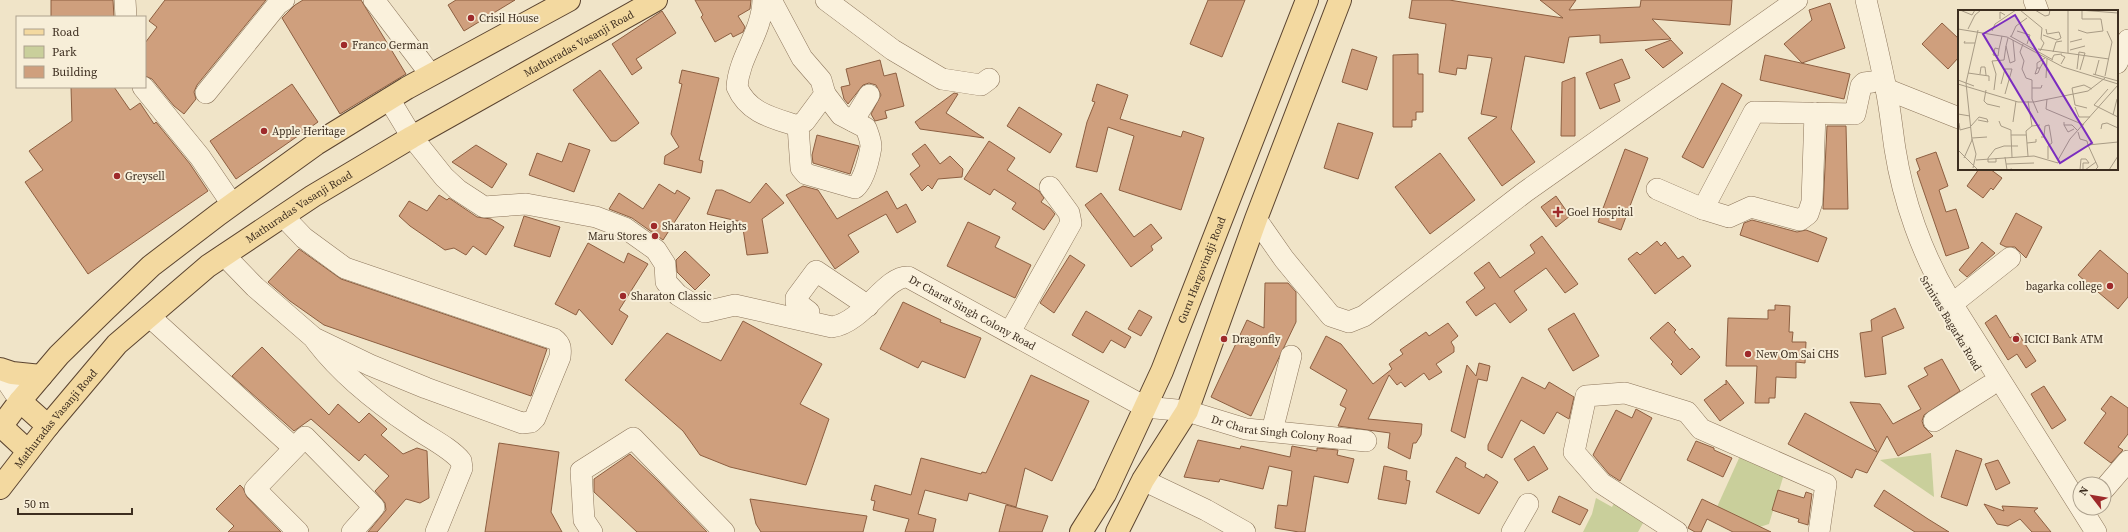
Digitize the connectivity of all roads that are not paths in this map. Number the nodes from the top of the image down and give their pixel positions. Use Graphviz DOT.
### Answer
graph roads {
  1 [pos="125,0"];
  2 [pos="284,0"];
  3 [pos="374,0"];
  4 [pos="569,0"];
  5 [pos="656,0"];
  6 [pos="763,0"];
  7 [pos="772,0"];
  8 [pos="826,0"];
  9 [pos="1306,0"];
  10 [pos="1340,0"];
  11 [pos="1797,0"];
  12 [pos="1853,0"];
  13 [pos="1866,0"];
  14 [pos="2034,0"];
  15 [pos="2038,10"];
  16 [pos="126,16"];
  17 [pos="2128,40"];
  18 [pos="2118,63"];
  19 [pos="2118,65"];
  20 [pos="2128,70"];
  21 [pos="431,75"];
  22 [pos="988,79"];
  23 [pos="1879,86"];
  24 [pos="144,88"];
  25 [pos="206,93"];
  26 [pos="825,94"];
  27 [pos="869,95"];
  28 [pos="389,99"];
  29 [pos="1815,113"];
  30 [pos="1958,118"];
  31 [pos="853,120"];
  32 [pos="798,126"];
  33 [pos="412,137"];
  34 [pos="1050,187"];
  35 [pos="1657,189"];
  36 [pos="232,204"];
  37 [pos="1703,209"];
  38 [pos="283,216"];
  39 [pos="1256,219"];
  40 [pos="224,255"];
  41 [pos="2010,258"];
  42 [pos="1936,289"];
  43 [pos="861,301"];
  44 [pos="1952,304"];
  45 [pos="150,316"];
  46 [pos="806,316"];
  47 [pos="1010,332"];
  48 [pos="314,338"];
  49 [pos="1291,356"];
  50 [pos="0,370"];
  51 [pos="41,376"];
  52 [pos="1989,386"];
  53 [pos="20,401"];
  54 [pos="1145,407"];
  55 [pos="1187,411"];
  56 [pos="1934,421"];
  57 [pos="0,426"];
  58 [pos="48,426"];
  59 [pos="1272,431"];
  60 [pos="1366,441"];
  61 [pos="294,448"];
  62 [pos="28,451"];
  63 [pos="2128,461"];
  64 [pos="1142,480"];
  65 [pos="2112,480"];
  66 [pos="0,488"];
  67 [pos="1528,504"];
  68 [pos="2083,518"];
  69 [pos="443,531"];
  70 [pos="298,532"];
  71 [pos="352,532"];
  72 [pos="592,532"];
  73 [pos="724,532"];
  74 [pos="1081,532"];
  75 [pos="1117,532"];
  76 [pos="1245,532"];
  77 [pos="1512,532"];
  78 [pos="1677,532"];
  79 [pos="1819,532"];
  80 [pos="2096,532"];
  1 -- 16 [label="street"];
  2 -- 25 [label="street"];
  3 -- 21 [label="street"];
  4 -- 21 [label="main road"];
  5 -- 33 [label="main road, Mathuradas Vasanji Road"];
  6 -- 32 [label="street"];
  7 -- 26 [label="street"];
  8 -- 22 [label="street"];
  9 -- 54 [label="main road, Guru Hargovindji Road"];
  10 -- 39 [label="main road"];
  11 -- 39 [label="street"];
  12 -- 23 [label="street"];
  13 -- 23 [label="street"];
  14 -- 15 [label="street"];
  17 -- 18 [label="street"];
  19 -- 20 [label="street"];
  21 -- 28 [label="main road"];
  23 -- 29 [label="street"];
  23 -- 30 [label="street"];
  23 -- 42 [label="street"];
  24 -- 36 [label="street"];
  26 -- 31 [label="street"];
  26 -- 32 [label="street"];
  27 -- 31 [label="street"];
  28 -- 33 [label="street, Dr Charat Singh Colony Road"];
  28 -- 36 [label="main road"];
  29 -- 37 [label="street"];
  29 -- 37 [label="street"];
  31 -- 32 [label="street"];
  33 -- 38 [label="main road, Mathuradas Vasanji Road"];
  33 -- 46 [label="street, Dr Charat Singh Colony Road"];
  34 -- 47 [label="street"];
  35 -- 37 [label="street"];
  36 -- 51 [label="main road"];
  38 -- 40 [label="main road, Mathuradas Vasanji Road"];
  38 -- 48 [label="street"];
  39 -- 55 [label="main road"];
  40 -- 45 [label="main road, Mathuradas Vasanji Road"];
  40 -- 48 [label="street"];
  41 -- 44 [label="street"];
  42 -- 44 [label="street"];
  42 -- 52 [label="street, Srinivas Bagarka Road"];
  43 -- 46 [label="street, Dr Charat Singh Colony Road"];
  43 -- 46 [label="street"];
  43 -- 47 [label="street, Dr Charat Singh Colony Road"];
  44 -- 68 [label="street"];
  45 -- 58 [label="main road, Mathuradas Vasanji Road"];
  45 -- 61 [label="street"];
  47 -- 54 [label="street, Dr Charat Singh Colony Road"];
  48 -- 69 [label="street"];
  49 -- 59 [label="street"];
  50 -- 51 [label="main road"];
  50 -- 53 [label="street"];
  51 -- 53 [label="main road"];
  52 -- 56 [label="street"];
  52 -- 68 [label="street, Srinivas Bagarka Road"];
  53 -- 57 [label="main road"];
  53 -- 58 [label="main road"];
  54 -- 55 [label="street, Dr Charat Singh Colony Road"];
  54 -- 74 [label="main road, Guru Hargovindji Road"];
  55 -- 59 [label="street, Dr Charat Singh Colony Road"];
  55 -- 64 [label="main road"];
  57 -- 62 [label="main road"];
  58 -- 62 [label="main road, Mathuradas Vasanji Road"];
  59 -- 60 [label="street, Dr Charat Singh Colony Road"];
  61 -- 70 [label="street"];
  61 -- 71 [label="street"];
  62 -- 66 [label="main road, Mathuradas Vasanji Road"];
  63 -- 65 [label="street"];
  64 -- 75 [label="main road"];
  64 -- 76 [label="street"];
  67 -- 77 [label="street"];
  68 -- 80 [label="street"];
  72 -- 73 [label="street"];
  78 -- 79 [label="street"];
}
